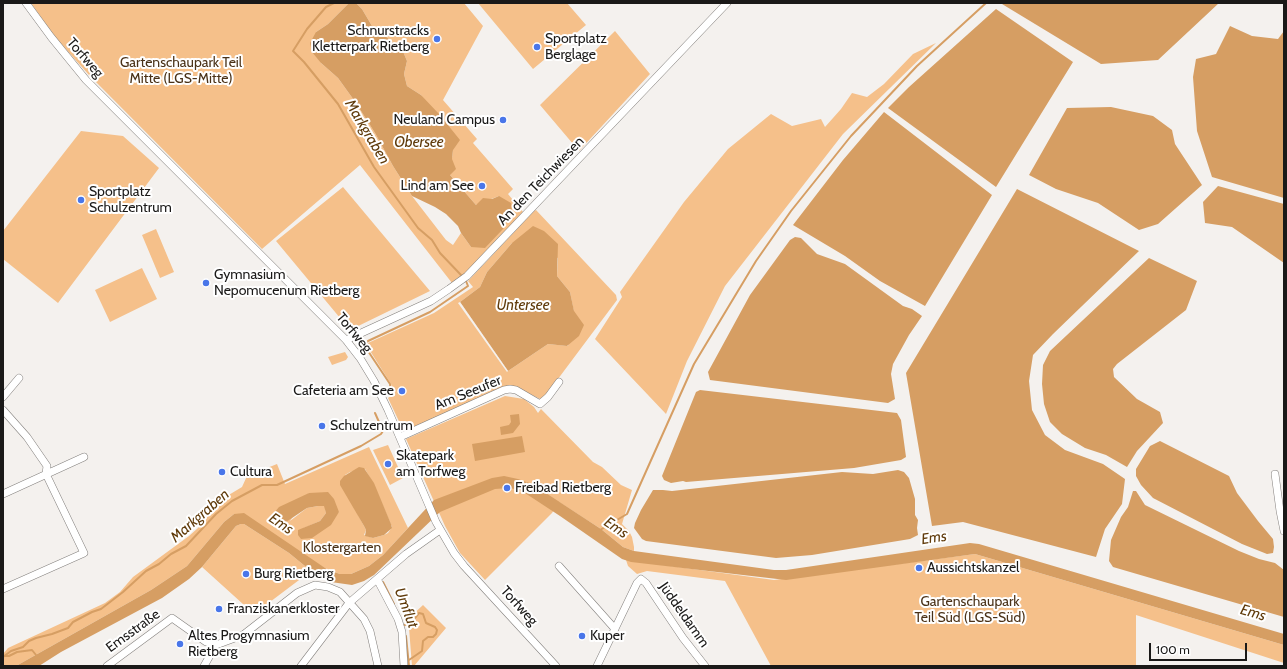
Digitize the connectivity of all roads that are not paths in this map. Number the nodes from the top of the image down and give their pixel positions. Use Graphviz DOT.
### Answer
graph roads {
  1 [pos="26,3"];
  2 [pos="727,3"];
  3 [pos="346,340"];
  4 [pos="19,378"];
  5 [pos="559,382"];
  6 [pos="6,387"];
  7 [pos="3,397"];
  8 [pos="3,410"];
  9 [pos="400,437"];
  10 [pos="84,457"];
  11 [pos="46,474"];
  12 [pos="1275,474"];
  13 [pos="3,494"];
  14 [pos="438,531"];
  15 [pos="1284,531"];
  16 [pos="559,566"];
  17 [pos="377,579"];
  18 [pos="3,590"];
  19 [pos="350,603"];
  20 [pos="615,628"];
  21 [pos="216,645"];
  22 [pos="107,666"];
  23 [pos="204,666"];
  24 [pos="301,666"];
  25 [pos="378,666"];
  26 [pos="404,666"];
  27 [pos="556,666"];
  28 [pos="597,666"];
  29 [pos="705,666"];
  1 -- 3 [label="street, Torfweg"];
  2 -- 3 [label="street, An den Teichwiesen"];
  3 -- 9 [label="street, Torfweg"];
  4 -- 6 [label="street"];
  5 -- 9 [label="street, Am Seeufer"];
  6 -- 7 [label="street"];
  8 -- 11 [label="street"];
  9 -- 14 [label="street, Torfweg"];
  10 -- 11 [label="street"];
  11 -- 13 [label="street"];
  11 -- 18 [label="street"];
  12 -- 15 [label="street"];
  14 -- 17 [label="street"];
  14 -- 27 [label="street, Torfweg"];
  16 -- 20 [label="street"];
  17 -- 19 [label="street"];
  17 -- 26 [label="street"];
  19 -- 21 [label="street"];
  19 -- 24 [label="street"];
  19 -- 25 [label="street"];
  20 -- 28 [label="street"];
  20 -- 29 [label="street, Jüddeldamm"];
  21 -- 22 [label="street, Emsstraße"];
  21 -- 23 [label="street"];
}
